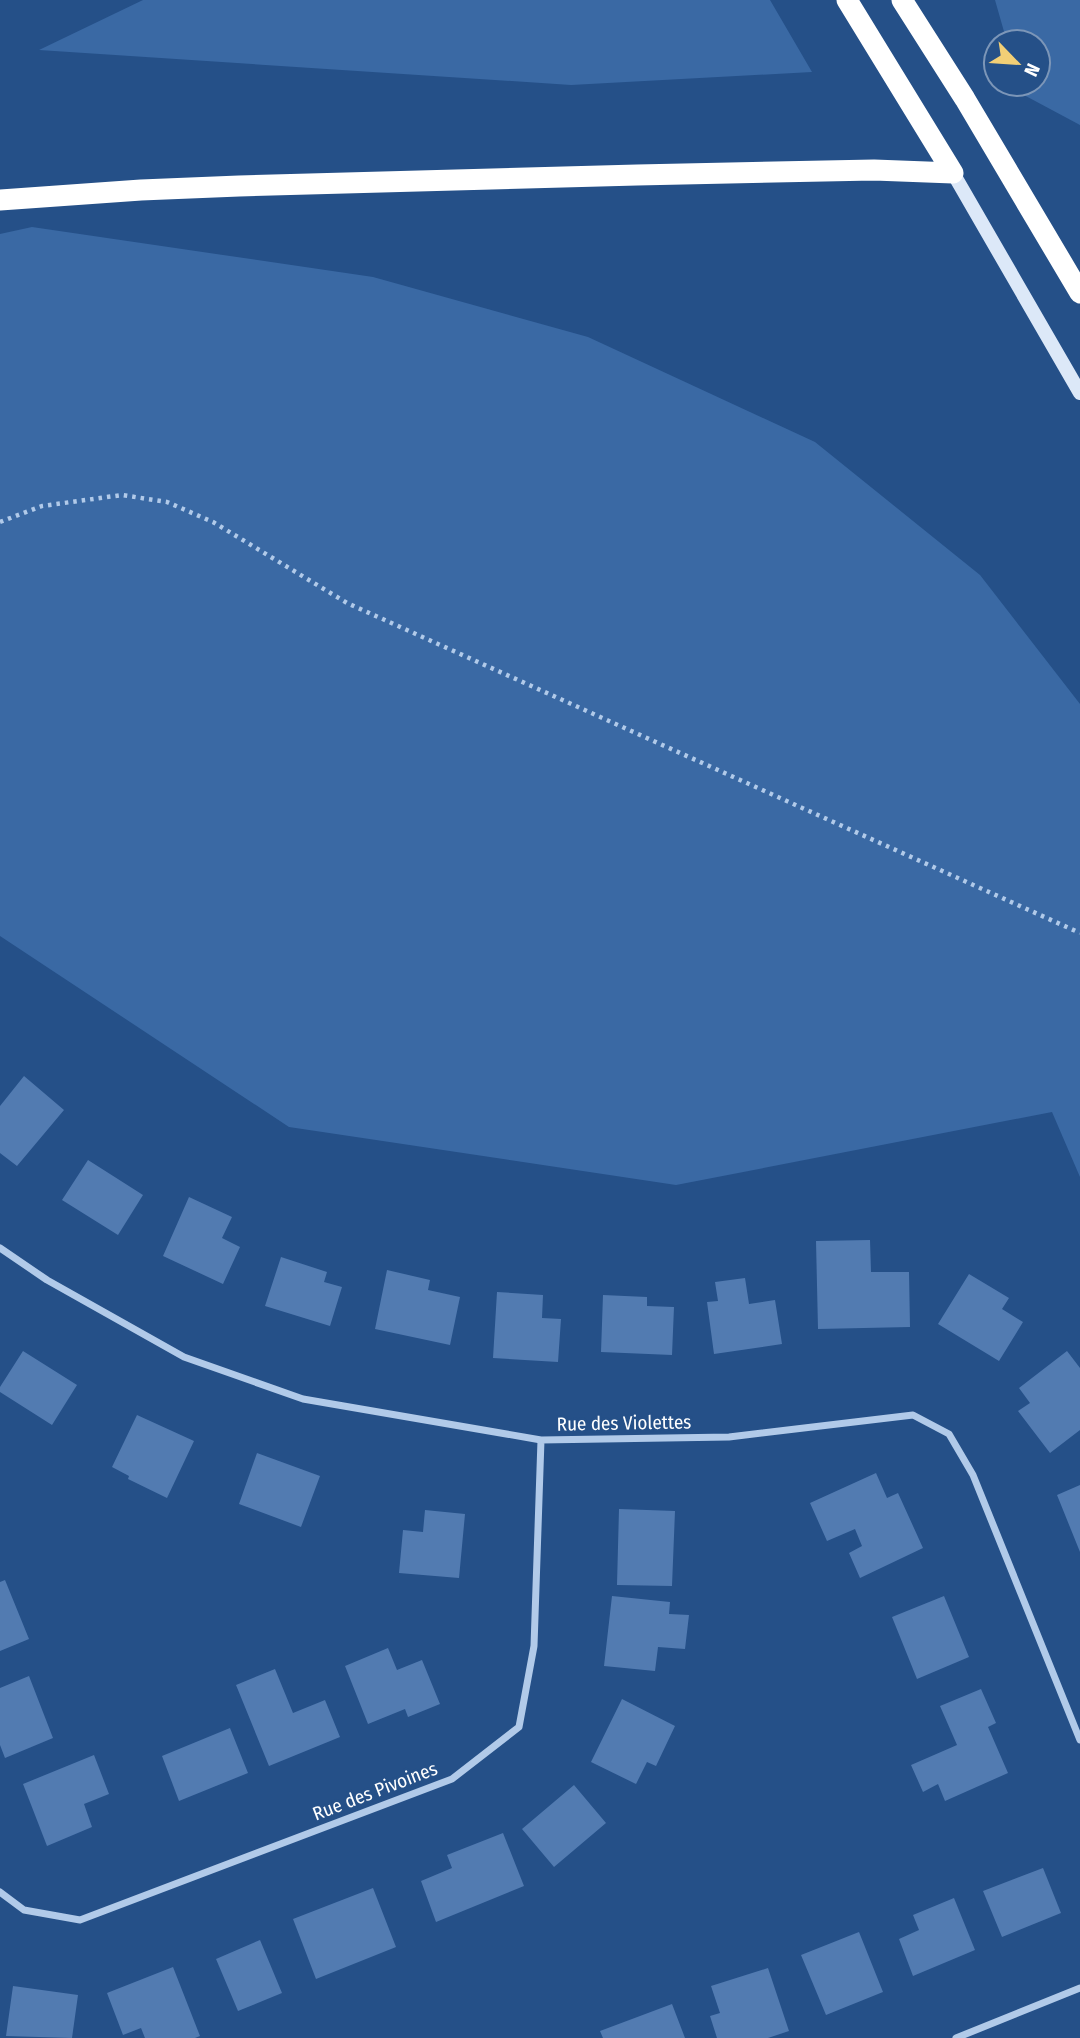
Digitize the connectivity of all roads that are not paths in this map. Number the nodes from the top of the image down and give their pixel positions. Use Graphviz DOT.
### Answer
graph roads {
  1 [pos="847,0"];
  2 [pos="902,0"];
  3 [pos="953,173"];
  4 [pos="0,200"];
  5 [pos="1080,293"];
  6 [pos="1080,393"];
  7 [pos="0,1248"];
  8 [pos="541,1440"];
  9 [pos="1080,1741"];
  10 [pos="0,1892"];
  11 [pos="1080,1988"];
  12 [pos="956,2038"];
  1 -- 3 [label="highway"];
  2 -- 5 [label="highway"];
  3 -- 4 [label="highway"];
  3 -- 6 [label="main road"];
  7 -- 8 [label="street, Rue des Violettes"];
  8 -- 9 [label="street, Rue des Violettes"];
  8 -- 10 [label="street, Rue des Pivoines"];
  11 -- 12 [label="street"];
}
